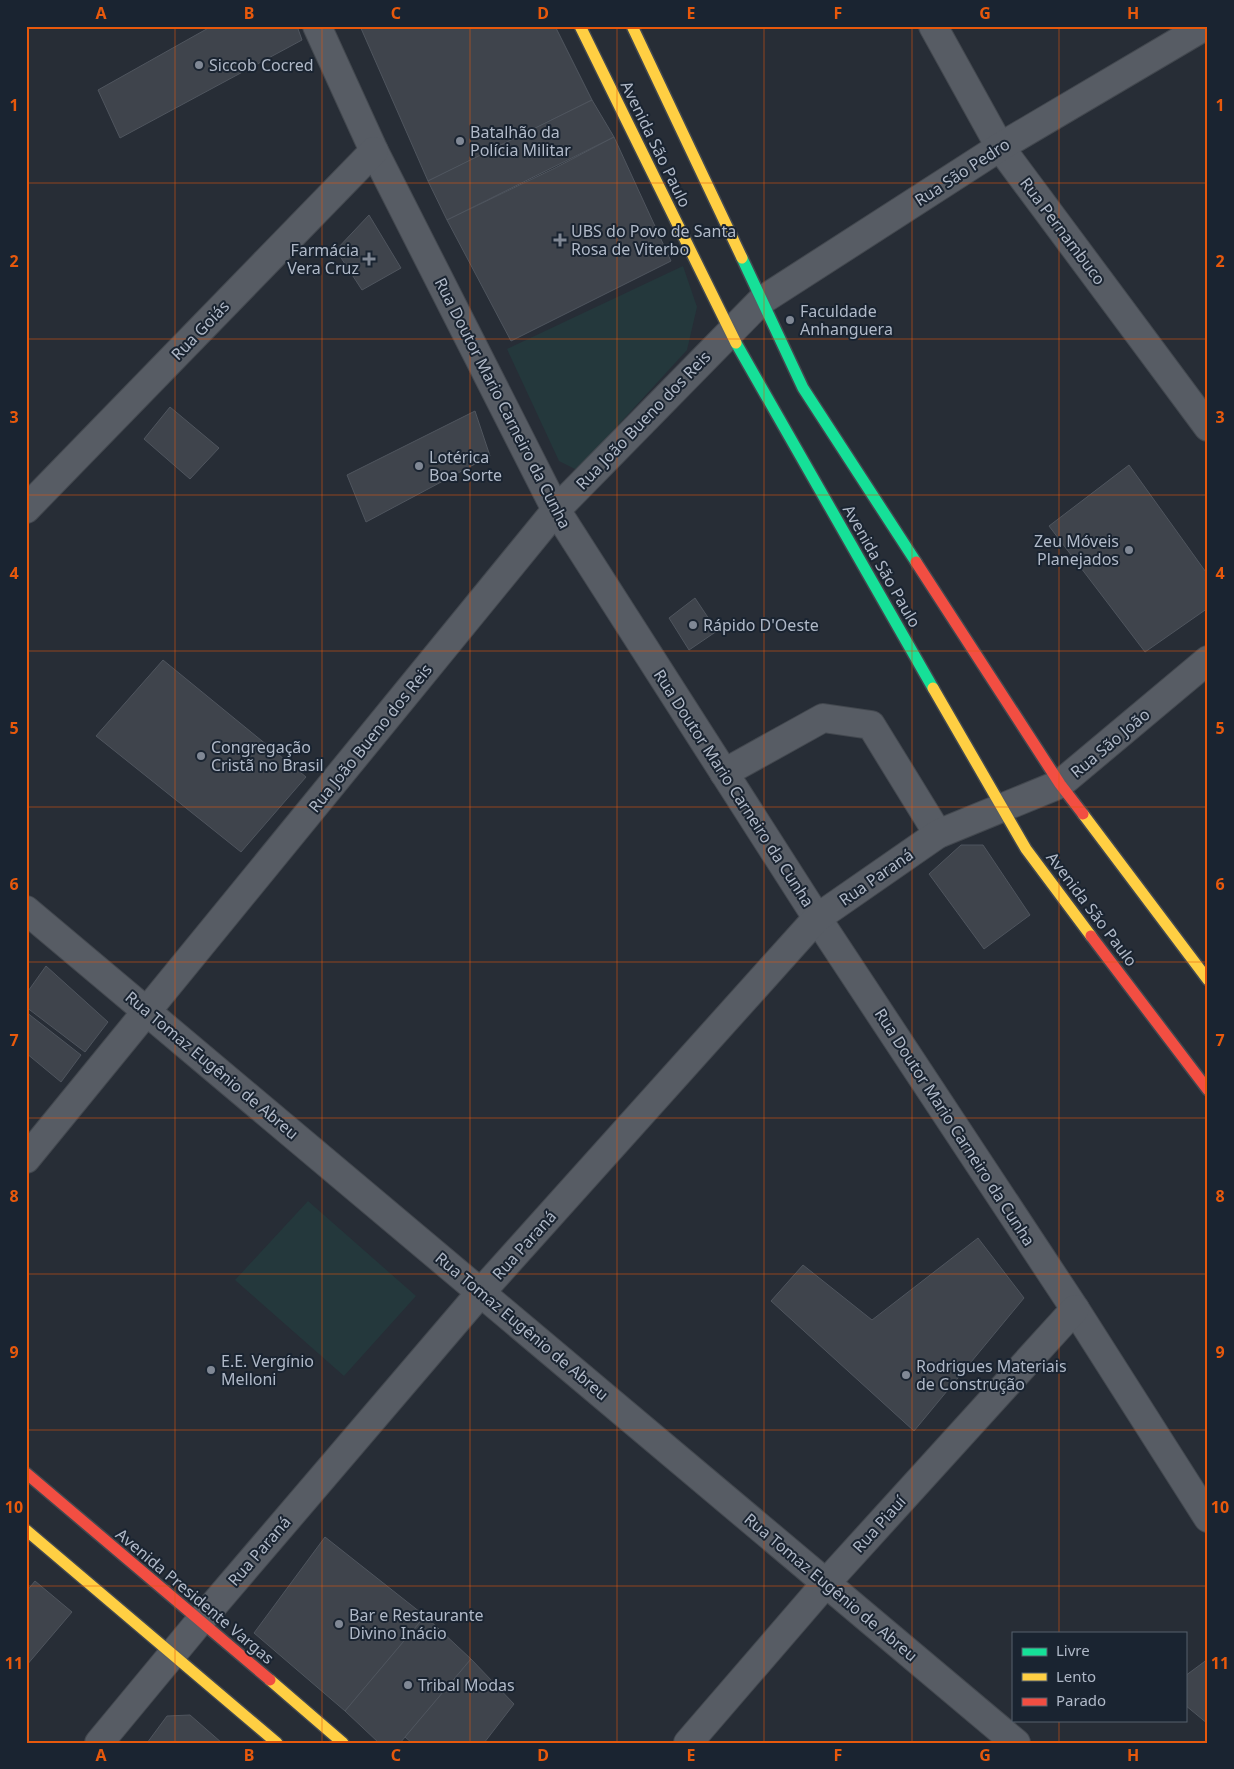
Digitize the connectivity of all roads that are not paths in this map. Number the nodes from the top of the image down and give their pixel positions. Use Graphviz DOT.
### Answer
graph roads {
  1 [pos="317,26"];
  2 [pos="580,26"];
  3 [pos="632,26"];
  4 [pos="933,26"];
  5 [pos="1205,26"];
  6 [pos="1000,147"];
  7 [pos="374,151"];
  8 [pos="762,301"];
  9 [pos="729,332"];
  10 [pos="1208,427"];
  11 [pos="26,509"];
  12 [pos="556,510"];
  13 [pos="1208,660"];
  14 [pos="724,773"];
  15 [pos="1060,784"];
  16 [pos="1002,809"];
  17 [pos="938,834"];
  18 [pos="26,910"];
  19 [pos="818,918"];
  20 [pos="1208,980"];
  21 [pos="147,1011"];
  22 [pos="1208,1090"];
  23 [pos="26,1159"];
  24 [pos="481,1292"];
  25 [pos="1075,1309"];
  26 [pos="26,1473"];
  27 [pos="1208,1518"];
  28 [pos="26,1530"];
  29 [pos="826,1583"];
  30 [pos="200,1621"];
  31 [pos="172,1654"];
  32 [pos="99,1743"];
  33 [pos="277,1743"];
  34 [pos="343,1743"];
  35 [pos="688,1743"];
  36 [pos="1016,1743"];
  1 -- 7 [label="street, Rua Doutor Mario Carneiro da Cunha"];
  2 -- 9 [label="main road, Avenida São Paulo"];
  3 -- 8 [label="main road, Avenida São Paulo"];
  4 -- 6 [label="street, Rua Pernambuco"];
  5 -- 6 [label="street, Rua São Pedro"];
  6 -- 8 [label="street, Rua São Pedro"];
  6 -- 10 [label="street, Rua Pernambuco"];
  7 -- 11 [label="street, Rua Goiás"];
  7 -- 12 [label="street, Rua Doutor Mario Carneiro da Cunha"];
  8 -- 9 [label="street, Rua São Pedro"];
  8 -- 15 [label="main road, Avenida São Paulo"];
  9 -- 12 [label="street, Rua João Bueno dos Reis"];
  9 -- 16 [label="main road, Avenida São Paulo"];
  12 -- 14 [label="street, Rua Doutor Mario Carneiro da Cunha"];
  12 -- 21 [label="street, Rua João Bueno dos Reis"];
  13 -- 15 [label="street, Rua São João"];
  14 -- 17 [label="street"];
  14 -- 19 [label="street, Rua Doutor Mario Carneiro da Cunha"];
  15 -- 16 [label="street, Rua São João"];
  15 -- 20 [label="main road, Avenida São Paulo"];
  16 -- 17 [label="street, Rua Paraná"];
  16 -- 22 [label="main road, Avenida São Paulo"];
  17 -- 19 [label="street, Rua Paraná"];
  18 -- 21 [label="street, Rua Tomaz Eugênio de Abreu"];
  19 -- 24 [label="street, Rua Paraná"];
  19 -- 25 [label="street, Rua Doutor Mario Carneiro da Cunha"];
  21 -- 23 [label="street, Rua João Bueno dos Reis"];
  21 -- 24 [label="street, Rua Tomaz Eugênio de Abreu"];
  24 -- 29 [label="street, Rua Tomaz Eugênio de Abreu"];
  24 -- 30 [label="street, Rua Paraná"];
  25 -- 27 [label="street, Rua Doutor Mario Carneiro da Cunha"];
  25 -- 29 [label="street, Rua Piauí"];
  26 -- 30 [label="main road, Avenida Presidente Vargas"];
  28 -- 31 [label="main road"];
  29 -- 35 [label="street, Rua Piauí"];
  29 -- 36 [label="street, Rua Tomaz Eugênio de Abreu"];
  30 -- 31 [label="street, Rua Paraná"];
  30 -- 34 [label="main road, Avenida Presidente Vargas"];
  31 -- 32 [label="street, Rua Paraná"];
  31 -- 33 [label="main road"];
}
